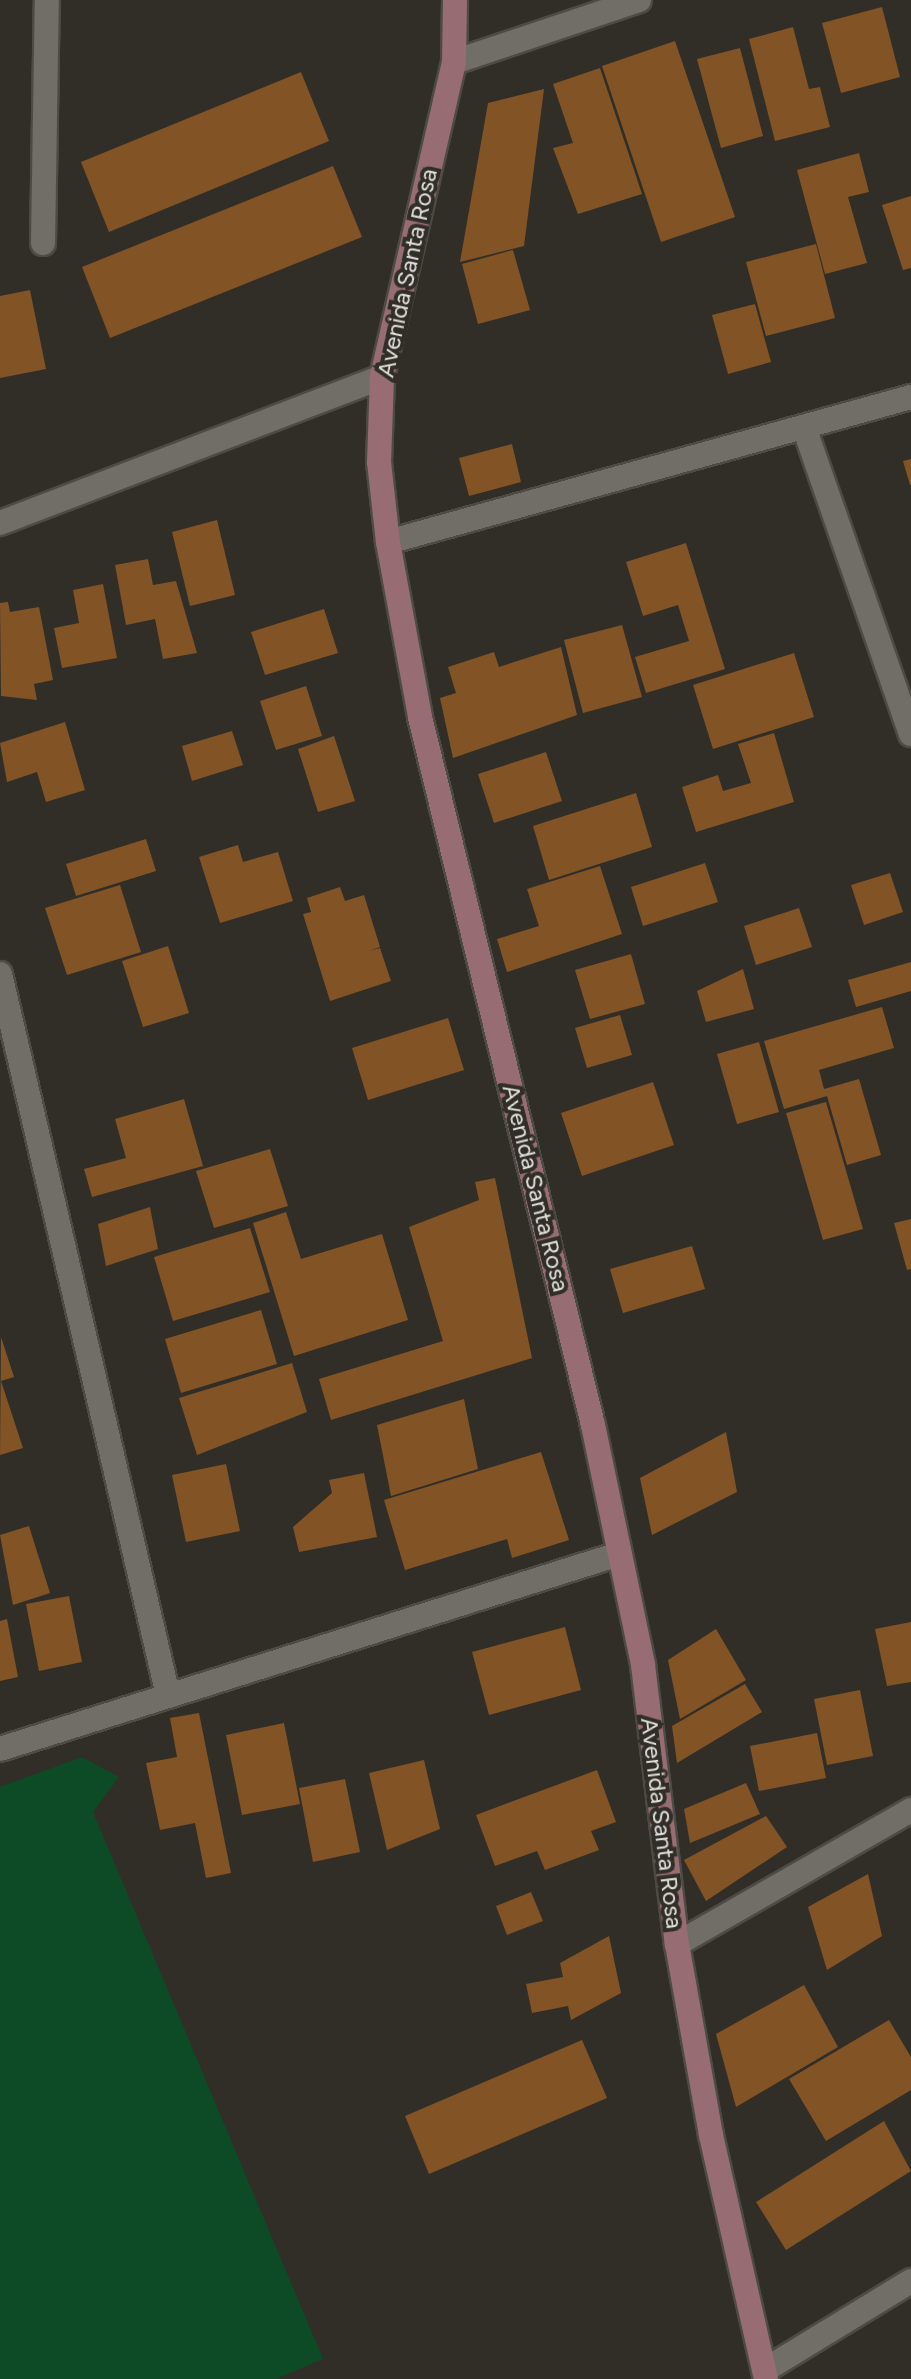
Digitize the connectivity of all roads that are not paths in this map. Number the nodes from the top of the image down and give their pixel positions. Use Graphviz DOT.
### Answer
graph roads {
  1 [pos="47,0"];
  2 [pos="455,0"];
  3 [pos="639,0"];
  4 [pos="454,62"];
  5 [pos="43,243"];
  6 [pos="382,377"];
  7 [pos="911,397"];
  8 [pos="805,430"];
  9 [pos="0,523"];
  10 [pos="388,542"];
  11 [pos="911,734"];
  12 [pos="0,974"];
  13 [pos="619,1554"];
  14 [pos="167,1691"];
  15 [pos="0,1749"];
  16 [pos="911,1810"];
  17 [pos="677,1944"];
  18 [pos="911,2281"];
  19 [pos="765,2375"];
  1 -- 5 [label="street"];
  2 -- 4 [label="main road, Avenida Santa Rosa"];
  3 -- 4 [label="street"];
  4 -- 6 [label="main road, Avenida Santa Rosa"];
  6 -- 9 [label="street"];
  6 -- 10 [label="main road, Avenida Santa Rosa"];
  7 -- 8 [label="street"];
  8 -- 10 [label="street"];
  8 -- 11 [label="street"];
  10 -- 13 [label="main road, Avenida Santa Rosa"];
  12 -- 14 [label="street"];
  13 -- 14 [label="street"];
  13 -- 17 [label="main road, Avenida Santa Rosa"];
  14 -- 15 [label="street"];
  16 -- 17 [label="street"];
  17 -- 19 [label="main road, Avenida Santa Rosa"];
  18 -- 19 [label="street"];
}
